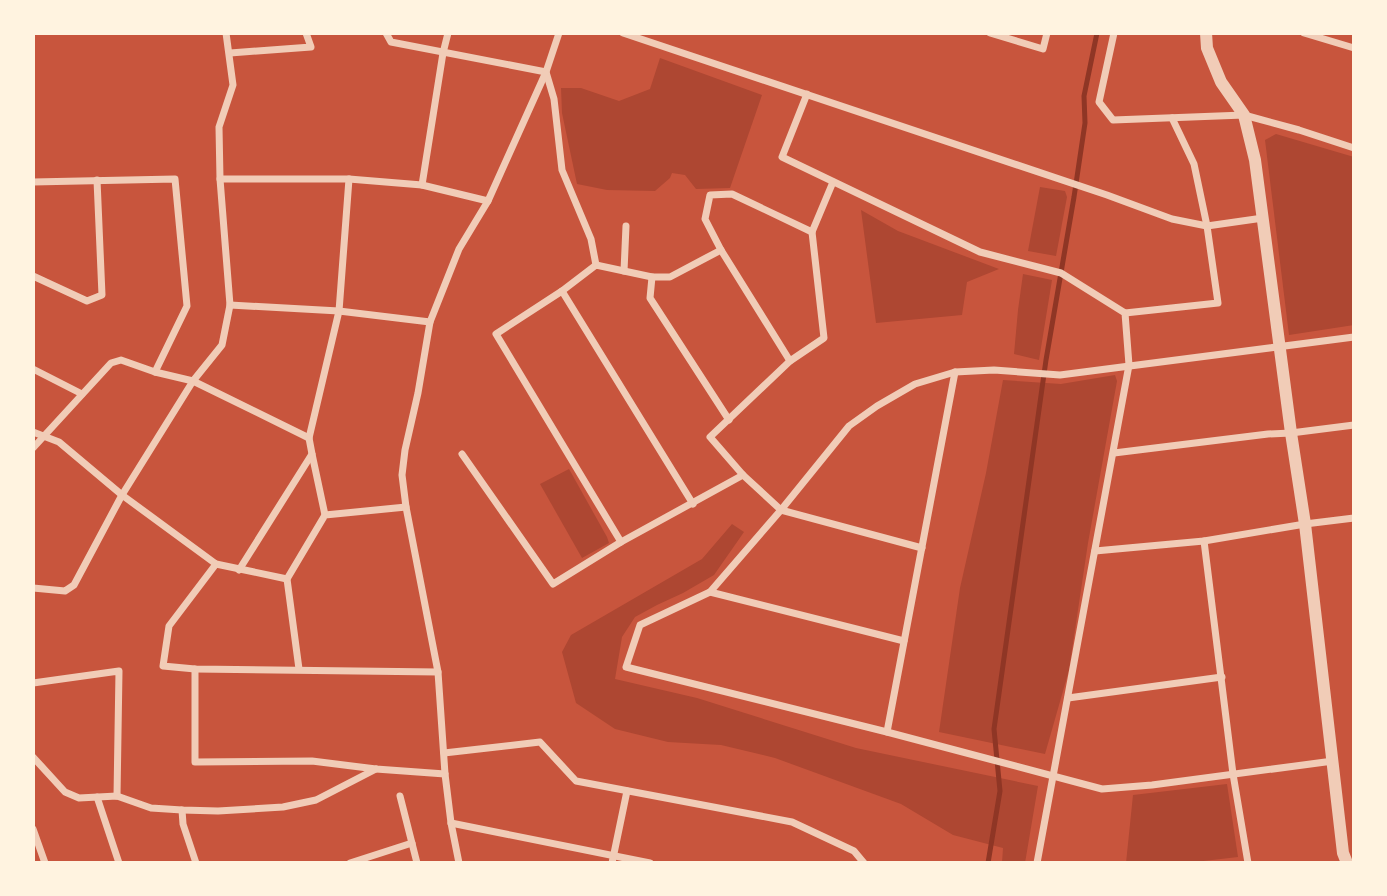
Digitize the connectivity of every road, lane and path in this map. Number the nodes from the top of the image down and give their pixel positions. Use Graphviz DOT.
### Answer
graph roads {
  1 [pos="226,33"];
  2 [pos="306,33"];
  3 [pos="386,33"];
  4 [pos="448,33"];
  5 [pos="559,33"];
  6 [pos="623,33"];
  7 [pos="990,33"];
  8 [pos="1047,33"];
  9 [pos="1114,33"];
  10 [pos="1206,33"];
  11 [pos="1304,33"];
  12 [pos="1354,48"];
  13 [pos="230,53"];
  14 [pos="443,53"];
  15 [pos="546,72"];
  16 [pos="807,94"];
  17 [pos="1244,115"];
  18 [pos="1172,118"];
  19 [pos="1354,148"];
  20 [pos="220,179"];
  21 [pos="349,179"];
  22 [pos="97,180"];
  23 [pos="833,182"];
  24 [pos="33,183"];
  25 [pos="422,185"];
  26 [pos="488,201"];
  27 [pos="1263,218"];
  28 [pos="626,226"];
  29 [pos="1207,226"];
  30 [pos="811,232"];
  31 [pos="720,250"];
  32 [pos="596,265"];
  33 [pos="624,271"];
  34 [pos="33,276"];
  35 [pos="652,277"];
  36 [pos="562,290"];
  37 [pos="230,305"];
  38 [pos="339,311"];
  39 [pos="1125,313"];
  40 [pos="430,322"];
  41 [pos="1354,337"];
  42 [pos="1280,347"];
  43 [pos="790,361"];
  44 [pos="1129,366"];
  45 [pos="33,369"];
  46 [pos="155,372"];
  47 [pos="955,372"];
  48 [pos="193,381"];
  49 [pos="82,394"];
  50 [pos="729,420"];
  51 [pos="1354,425"];
  52 [pos="33,432"];
  53 [pos="1291,433"];
  54 [pos="42,437"];
  55 [pos="309,438"];
  56 [pos="33,448"];
  57 [pos="1114,453"];
  58 [pos="312,454"];
  59 [pos="462,454"];
  60 [pos="743,475"];
  61 [pos="122,495"];
  62 [pos="692,504"];
  63 [pos="406,507"];
  64 [pos="781,510"];
  65 [pos="326,515"];
  66 [pos="1354,518"];
  67 [pos="1305,524"];
  68 [pos="1204,541"];
  69 [pos="621,542"];
  70 [pos="922,548"];
  71 [pos="1095,551"];
  72 [pos="216,564"];
  73 [pos="239,570"];
  74 [pos="287,579"];
  75 [pos="33,588"];
  76 [pos="710,592"];
  77 [pos="904,641"];
  78 [pos="195,669"];
  79 [pos="299,669"];
  80 [pos="438,671"];
  81 [pos="1222,677"];
  82 [pos="33,683"];
  83 [pos="1068,698"];
  84 [pos="887,732"];
  85 [pos="444,754"];
  86 [pos="33,757"];
  87 [pos="1333,761"];
  88 [pos="376,769"];
  89 [pos="445,774"];
  90 [pos="1233,774"];
  91 [pos="1053,776"];
  92 [pos="627,791"];
  93 [pos="117,796"];
  94 [pos="400,796"];
  95 [pos="97,797"];
  96 [pos="182,810"];
  97 [pos="451,824"];
  98 [pos="33,829"];
  99 [pos="412,843"];
  100 [pos="613,859"];
  101 [pos="45,863"];
  102 [pos="119,863"];
  103 [pos="196,863"];
  104 [pos="350,863"];
  105 [pos="417,863"];
  106 [pos="459,863"];
  107 [pos="650,863"];
  108 [pos="864,863"];
  109 [pos="1037,863"];
  110 [pos="1248,863"];
  111 [pos="1347,863"];
  1 -- 13 [label="street"];
  2 -- 13 [label="street"];
  3 -- 14 [label="street"];
  4 -- 14 [label="street"];
  5 -- 15 [label="street"];
  6 -- 16 [label="street"];
  7 -- 8 [label="street"];
  9 -- 18 [label="street"];
  10 -- 17 [label="street"];
  11 -- 12 [label="street"];
  13 -- 20 [label="street"];
  14 -- 15 [label="street"];
  14 -- 25 [label="street"];
  15 -- 26 [label="street"];
  15 -- 32 [label="street"];
  16 -- 23 [label="street"];
  16 -- 29 [label="street"];
  17 -- 18 [label="street"];
  17 -- 19 [label="street"];
  17 -- 27 [label="street"];
  18 -- 29 [label="street"];
  20 -- 21 [label="street"];
  20 -- 37 [label="street"];
  21 -- 25 [label="street"];
  21 -- 38 [label="street"];
  22 -- 24 [label="street"];
  22 -- 34 [label="street"];
  22 -- 46 [label="street"];
  23 -- 30 [label="street"];
  23 -- 39 [label="street"];
  25 -- 26 [label="street"];
  26 -- 40 [label="street"];
  27 -- 29 [label="street"];
  27 -- 42 [label="street"];
  28 -- 33 [label="street"];
  29 -- 39 [label="street"];
  30 -- 31 [label="street"];
  30 -- 43 [label="street"];
  31 -- 35 [label="street"];
  31 -- 43 [label="street"];
  32 -- 33 [label="street"];
  32 -- 36 [label="street"];
  33 -- 35 [label="street"];
  35 -- 50 [label="street"];
  36 -- 62 [label="street"];
  36 -- 69 [label="street"];
  37 -- 38 [label="street"];
  37 -- 48 [label="street"];
  38 -- 40 [label="street"];
  38 -- 55 [label="street"];
  39 -- 44 [label="street"];
  40 -- 63 [label="street"];
  41 -- 42 [label="street"];
  42 -- 44 [label="street"];
  42 -- 53 [label="street"];
  43 -- 50 [label="street"];
  44 -- 47 [label="street"];
  44 -- 57 [label="street"];
  45 -- 49 [label="street"];
  46 -- 48 [label="street"];
  46 -- 49 [label="street"];
  47 -- 64 [label="street"];
  47 -- 70 [label="street"];
  48 -- 55 [label="street"];
  48 -- 61 [label="street"];
  49 -- 54 [label="street"];
  50 -- 60 [label="street"];
  51 -- 53 [label="street"];
  52 -- 54 [label="street"];
  53 -- 57 [label="street"];
  53 -- 67 [label="street"];
  54 -- 56 [label="street"];
  54 -- 61 [label="street"];
  55 -- 58 [label="street"];
  57 -- 71 [label="street"];
  58 -- 65 [label="street"];
  58 -- 73 [label="street"];
  59 -- 69 [label="street"];
  60 -- 62 [label="street"];
  60 -- 64 [label="street"];
  61 -- 72 [label="street"];
  61 -- 75 [label="street"];
  62 -- 69 [label="street"];
  63 -- 65 [label="street"];
  63 -- 80 [label="street"];
  64 -- 70 [label="street"];
  64 -- 76 [label="street"];
  65 -- 74 [label="street"];
  66 -- 67 [label="street"];
  67 -- 68 [label="street"];
  67 -- 87 [label="street"];
  68 -- 71 [label="street"];
  68 -- 81 [label="street"];
  70 -- 77 [label="street"];
  71 -- 83 [label="street"];
  72 -- 73 [label="street"];
  72 -- 78 [label="street"];
  73 -- 74 [label="street"];
  74 -- 79 [label="street"];
  76 -- 77 [label="street"];
  76 -- 84 [label="street"];
  77 -- 84 [label="street"];
  78 -- 79 [label="street"];
  78 -- 88 [label="street"];
  79 -- 80 [label="street"];
  80 -- 85 [label="street"];
  81 -- 83 [label="street"];
  81 -- 90 [label="street"];
  82 -- 93 [label="street"];
  83 -- 91 [label="street"];
  84 -- 91 [label="street"];
  85 -- 89 [label="street"];
  85 -- 92 [label="street"];
  86 -- 95 [label="street"];
  87 -- 90 [label="street"];
  87 -- 111 [label="street"];
  88 -- 89 [label="street"];
  88 -- 96 [label="street"];
  89 -- 97 [label="street"];
  90 -- 91 [label="street"];
  90 -- 110 [label="street"];
  91 -- 109 [label="street"];
  92 -- 100 [label="street"];
  92 -- 108 [label="street"];
  93 -- 95 [label="street"];
  93 -- 96 [label="street"];
  94 -- 99 [label="street"];
  95 -- 102 [label="street"];
  96 -- 103 [label="street"];
  97 -- 100 [label="street"];
  97 -- 106 [label="street"];
  98 -- 101 [label="street"];
  99 -- 104 [label="street"];
  99 -- 105 [label="street"];
  100 -- 107 [label="street"];
}
